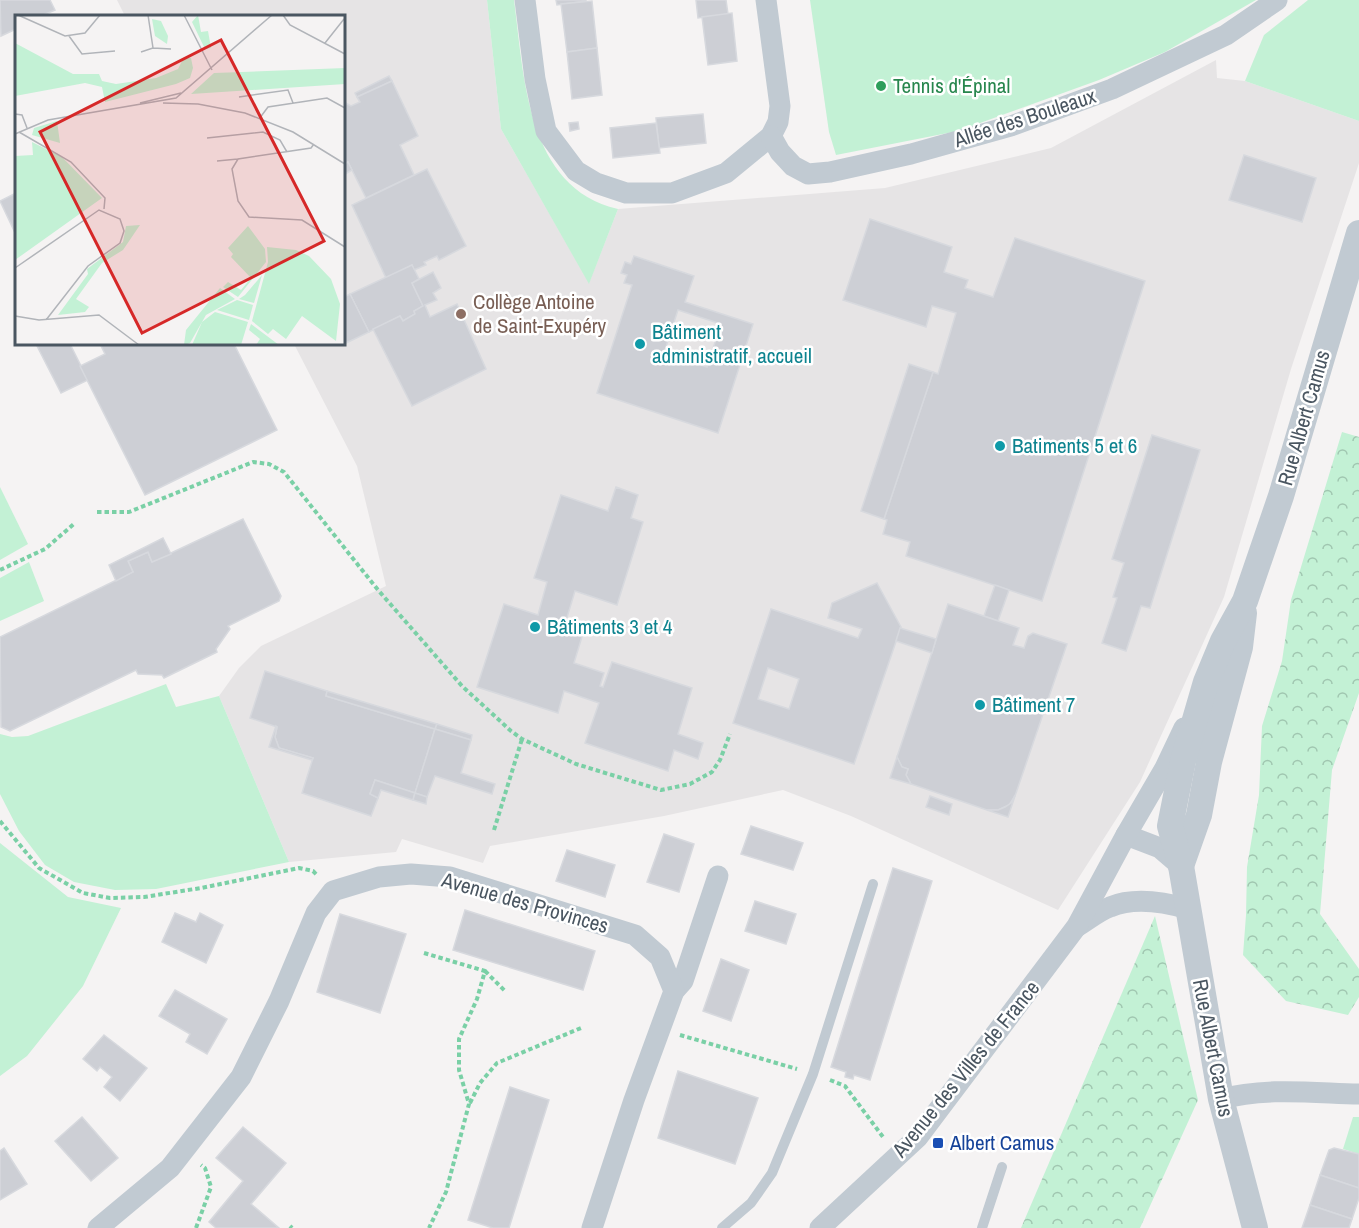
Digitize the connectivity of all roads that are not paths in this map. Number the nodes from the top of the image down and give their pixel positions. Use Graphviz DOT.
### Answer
graph roads {
  1 [pos="525,0"];
  2 [pos="765,0"];
  3 [pos="1277,0"];
  4 [pos="771,136"];
  5 [pos="1359,233"];
  6 [pos="1245,601"];
  7 [pos="1206,682"];
  8 [pos="1126,835"];
  9 [pos="1181,866"];
  10 [pos="718,876"];
  11 [pos="873,884"];
  12 [pos="1188,909"];
  13 [pos="1077,926"];
  14 [pos="674,991"];
  15 [pos="1359,1094"];
  16 [pos="1221,1099"];
  17 [pos="1002,1167"];
  18 [pos="831,1225"];
  19 [pos="98,1228"];
  20 [pos="592,1228"];
  21 [pos="722,1228"];
  22 [pos="982,1228"];
  23 [pos="1255,1228"];
  1 -- 4 [label="street"];
  2 -- 4 [label="street"];
  3 -- 4 [label="street, Allée des Bouleaux"];
  5 -- 6 [label="street, Rue Albert Camus"];
  6 -- 7 [label="street, Rue Albert Camus"];
  6 -- 9 [label="street, Rue Albert Camus"];
  7 -- 8 [label="street, Avenue des Villes de France"];
  7 -- 9 [label="street, Rue Albert Camus"];
  8 -- 9 [label="street"];
  8 -- 13 [label="street, Avenue des Villes de France"];
  9 -- 12 [label="street, Rue Albert Camus"];
  10 -- 14 [label="street"];
  11 -- 21 [label="lane"];
  12 -- 13 [label="street, Avenue des Villes de France"];
  12 -- 16 [label="street, Rue Albert Camus"];
  13 -- 18 [label="street, Avenue des Villes de France"];
  14 -- 19 [label="street, Avenue des Provinces"];
  14 -- 20 [label="street"];
  15 -- 16 [label="street"];
  16 -- 23 [label="street, Rue Albert Camus"];
  17 -- 22 [label="lane"];
}
